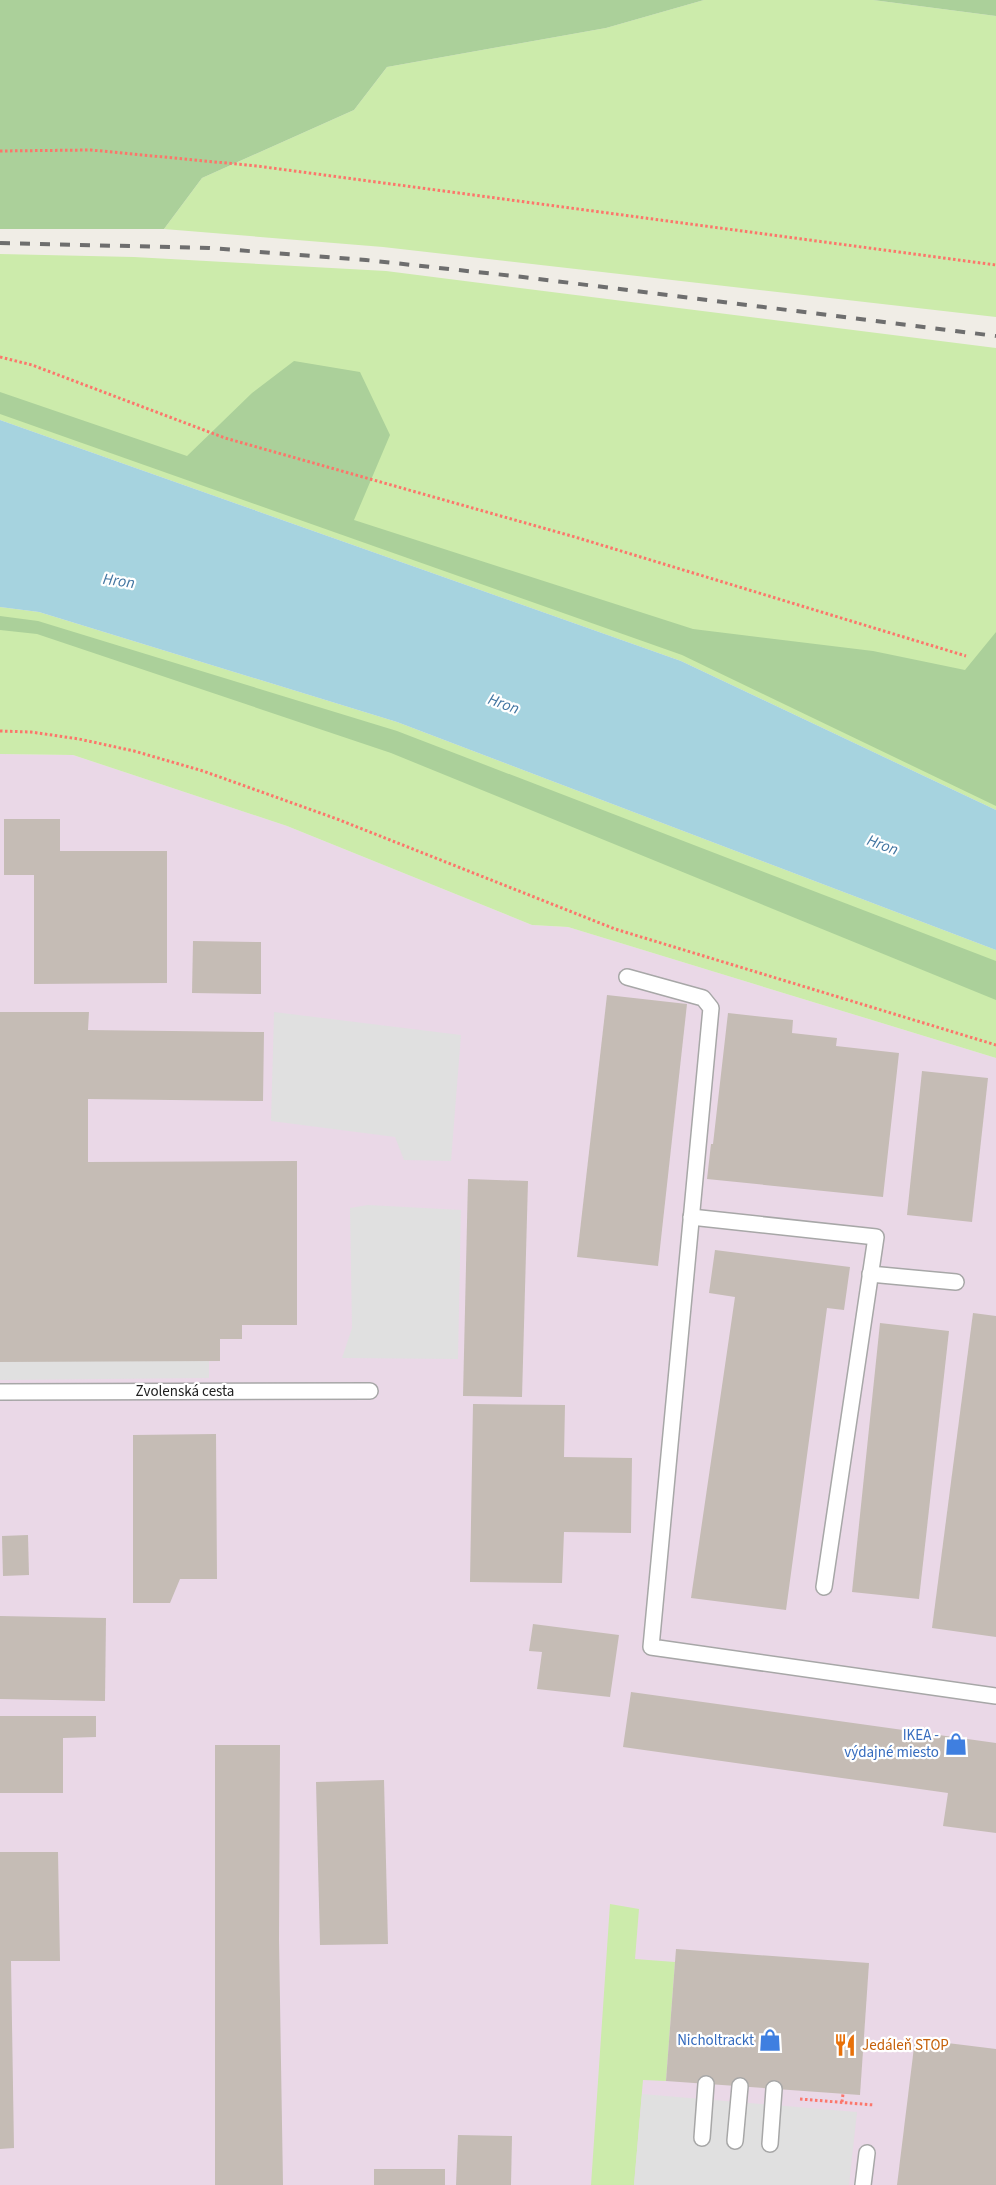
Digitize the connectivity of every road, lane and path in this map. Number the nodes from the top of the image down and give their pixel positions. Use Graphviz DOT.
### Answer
graph roads {
  1 [pos="0,151"];
  2 [pos="996,265"];
  3 [pos="0,357"];
  4 [pos="966,656"];
  5 [pos="0,731"];
  6 [pos="627,977"];
  7 [pos="996,1045"];
  8 [pos="692,1217"];
  9 [pos="870,1274"];
  10 [pos="956,1282"];
  11 [pos="370,1391"];
  12 [pos="0,1392"];
  13 [pos="824,1587"];
  14 [pos="996,1696"];
  15 [pos="706,2084"];
  16 [pos="740,2086"];
  17 [pos="774,2089"];
  18 [pos="843,2094"];
  19 [pos="842,2102"];
  20 [pos="702,2138"];
  21 [pos="735,2141"];
  22 [pos="770,2144"];
  23 [pos="867,2153"];
  24 [pos="863,2185"];
  1 -- 2 [label="path"];
  3 -- 4 [label="path"];
  5 -- 7 [label="path"];
  6 -- 8 [label="lane"];
  8 -- 9 [label="lane"];
  8 -- 14 [label="lane"];
  9 -- 10 [label="lane"];
  9 -- 13 [label="lane"];
  11 -- 12 [label="lane, Zvolenská cesta"];
  15 -- 20 [label="lane"];
  16 -- 21 [label="lane"];
  17 -- 22 [label="lane"];
  18 -- 19 [label="path"];
  23 -- 24 [label="lane"];
}
